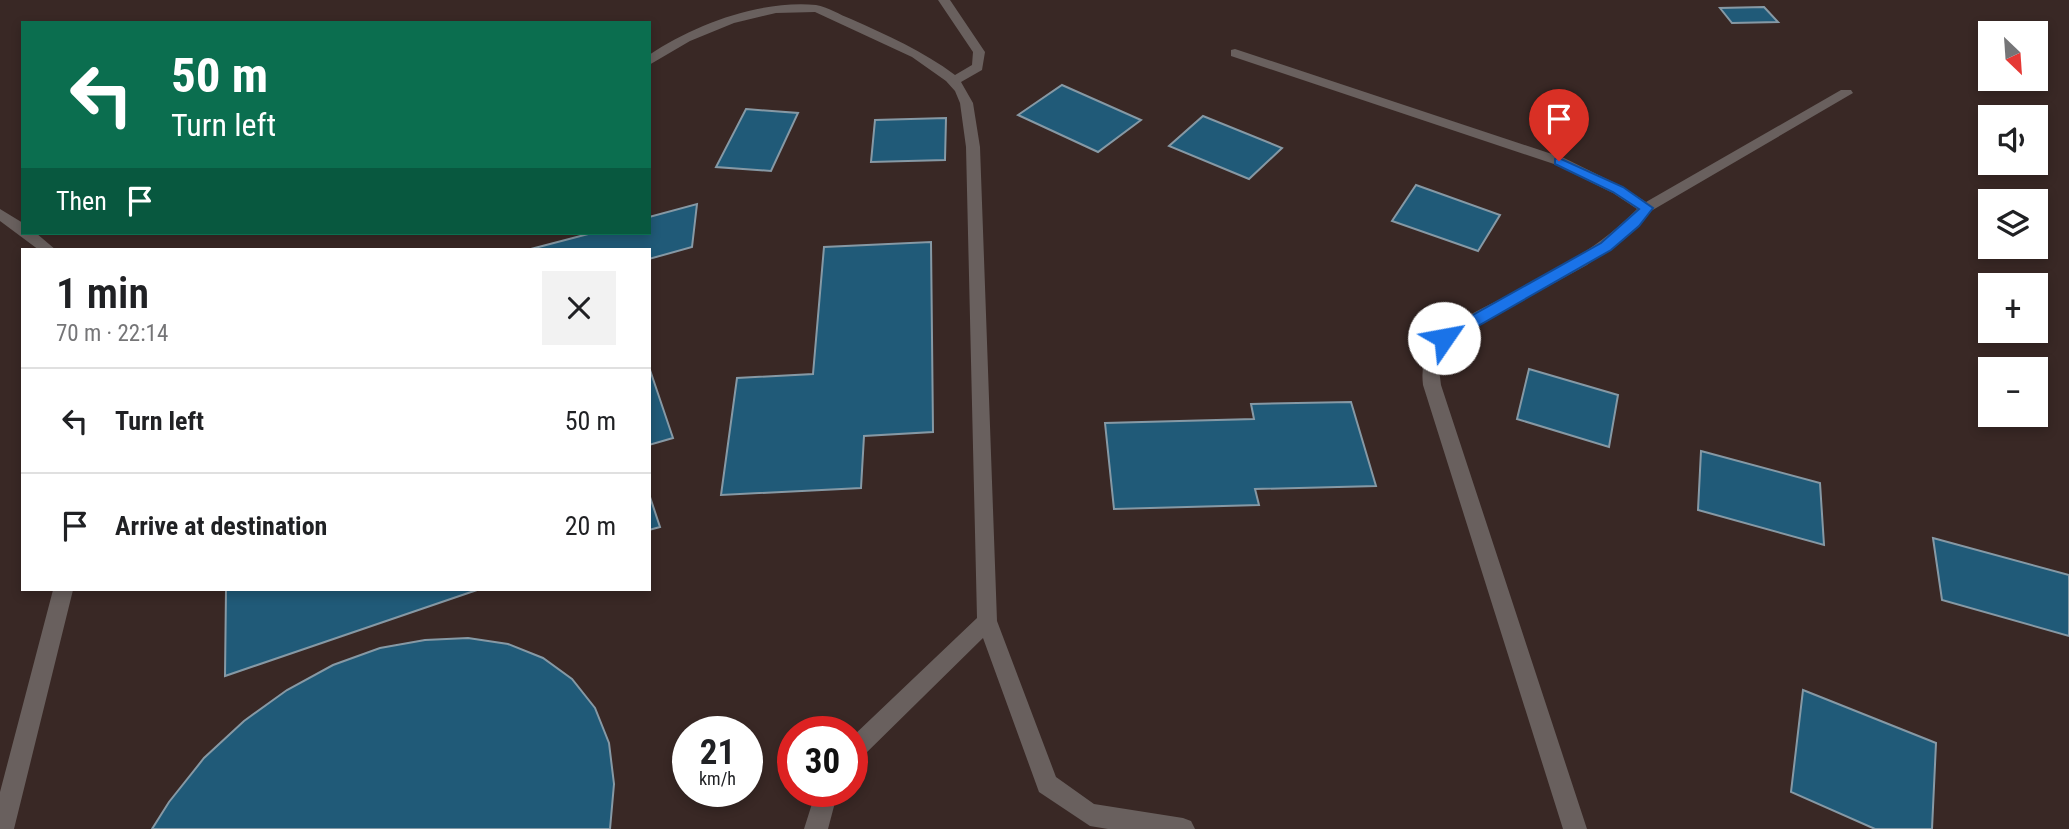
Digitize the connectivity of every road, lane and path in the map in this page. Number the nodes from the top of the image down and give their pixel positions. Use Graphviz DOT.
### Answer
graph roads {
  1 [pos="944,0"];
  2 [pos="1235,53"];
  3 [pos="651,60"];
  4 [pos="954,81"];
  5 [pos="1846,93"];
  6 [pos="1646,208"];
  7 [pos="21,209"];
  8 [pos="1,215"];
  9 [pos="21,230"];
  10 [pos="28,235"];
  11 [pos="46,248"];
  12 [pos="63,591"];
  13 [pos="987,621"];
  14 [pos="868,736"];
  15 [pos="822,807"];
  16 [pos="2,829"];
  17 [pos="816,829"];
  18 [pos="1183,829"];
  19 [pos="1575,829"];
  1 -- 4 [label="street"];
  2 -- 6 [label="street"];
  3 -- 4 [label="street"];
  4 -- 13 [label="street"];
  5 -- 6 [label="street"];
  6 -- 19 [label="street"];
  7 -- 8 [label="street"];
  8 -- 9 [label="street"];
  10 -- 11 [label="street"];
  12 -- 16 [label="street"];
  13 -- 14 [label="street"];
  13 -- 18 [label="street"];
  15 -- 17 [label="street"];
}
